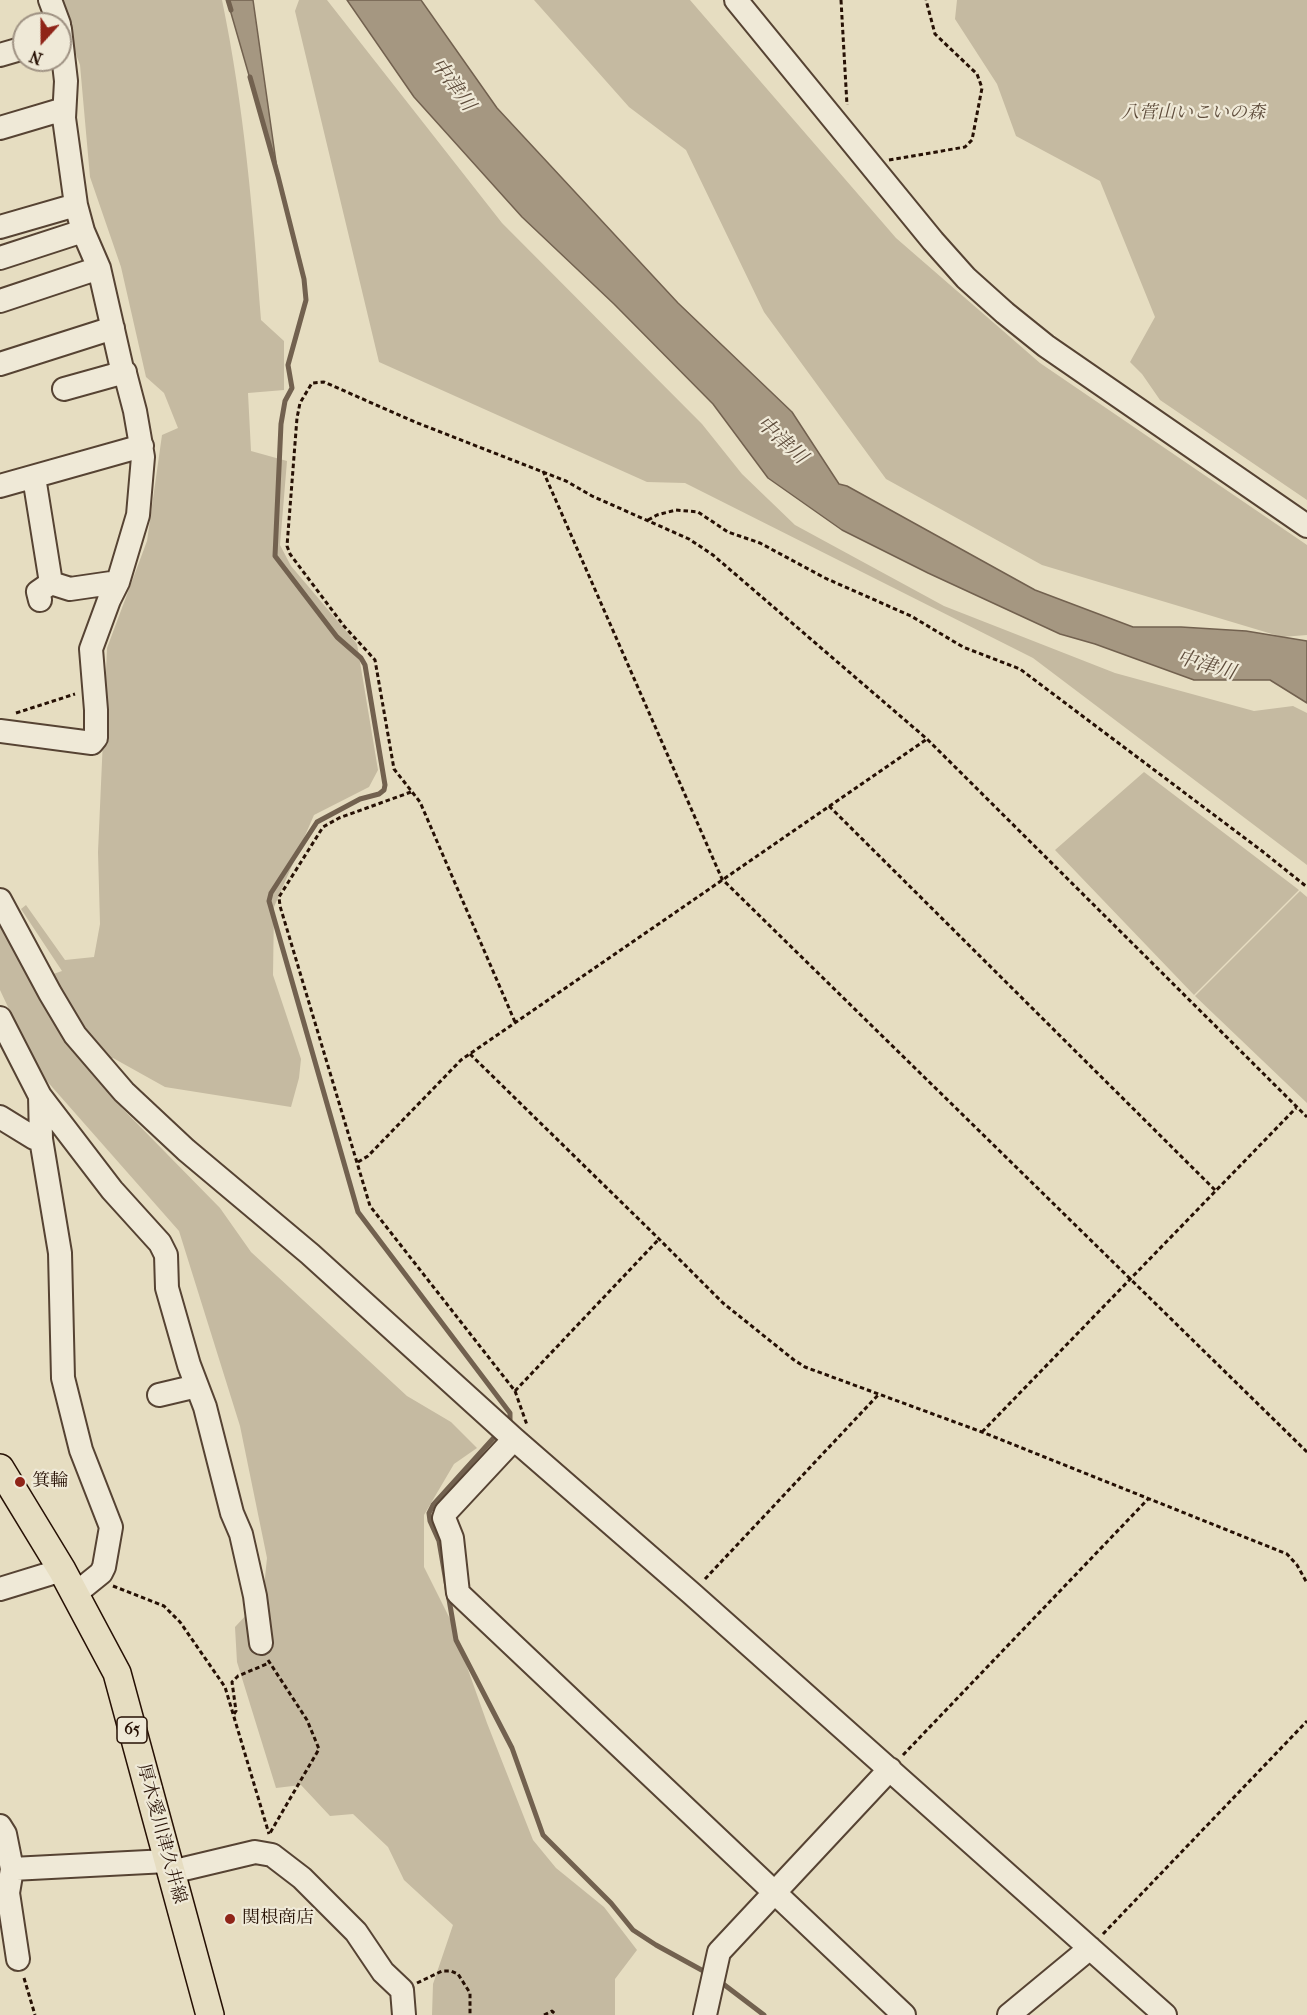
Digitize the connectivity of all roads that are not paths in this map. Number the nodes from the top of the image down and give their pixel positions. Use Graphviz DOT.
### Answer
graph roads {
  1 [pos="736,0"];
  2 [pos="65,72"];
  3 [pos="64,109"];
  4 [pos="0,128"];
  5 [pos="76,205"];
  6 [pos="0,227"];
  7 [pos="83,231"];
  8 [pos="0,258"];
  9 [pos="99,268"];
  10 [pos="0,301"];
  11 [pos="113,328"];
  12 [pos="0,364"];
  13 [pos="124,372"];
  14 [pos="64,389"];
  15 [pos="142,446"];
  16 [pos="34,477"];
  17 [pos="0,486"];
  18 [pos="1307,526"];
  19 [pos="118,582"];
  20 [pos="3,723"];
  21 [pos="0,900"];
  22 [pos="0,1018"];
  23 [pos="40,1096"];
  24 [pos="0,1117"];
  25 [pos="41,1139"];
  26 [pos="197,1386"];
  27 [pos="159,1395"];
  28 [pos="511,1436"];
  29 [pos="0,1468"];
  30 [pos="62,1570"];
  31 [pos="0,1589"];
  32 [pos="75,1594"];
  33 [pos="265,1653"];
  34 [pos="890,1769"];
  35 [pos="0,1826"];
  36 [pos="169,1866"];
  37 [pos="12,1869"];
  38 [pos="775,1892"];
  39 [pos="1090,1948"];
  40 [pos="18,1959"];
  41 [pos="210,2015"];
  42 [pos="404,2015"];
  43 [pos="705,2015"];
  44 [pos="904,2015"];
  45 [pos="1009,2015"];
  46 [pos="1165,2015"];
  1 -- 18 [label="street"];
  2 -- 3 [label="street"];
  3 -- 4 [label="street"];
  3 -- 5 [label="street"];
  5 -- 6 [label="street"];
  5 -- 7 [label="street"];
  7 -- 8 [label="street"];
  7 -- 9 [label="street"];
  9 -- 10 [label="street"];
  9 -- 11 [label="street"];
  11 -- 12 [label="street"];
  11 -- 13 [label="street"];
  13 -- 14 [label="street"];
  13 -- 15 [label="street"];
  15 -- 16 [label="street"];
  15 -- 19 [label="street"];
  16 -- 17 [label="street"];
  16 -- 19 [label="street"];
  19 -- 20 [label="street"];
  21 -- 28 [label="street"];
  22 -- 23 [label="street"];
  23 -- 25 [label="street"];
  23 -- 26 [label="street"];
  24 -- 25 [label="street"];
  25 -- 32 [label="street"];
  26 -- 27 [label="street"];
  26 -- 33 [label="street"];
  28 -- 34 [label="street"];
  28 -- 38 [label="street"];
  29 -- 30 [label="main road, 厚木愛川津久井線 / 65"];
  30 -- 31 [label="street"];
  30 -- 32 [label="main road, 厚木愛川津久井線 / 65"];
  32 -- 36 [label="main road, 厚木愛川津久井線 / 65"];
  34 -- 38 [label="street"];
  34 -- 39 [label="street"];
  35 -- 37 [label="street"];
  36 -- 37 [label="street"];
  36 -- 41 [label="main road, 厚木愛川津久井線 / 65"];
  36 -- 42 [label="street"];
  37 -- 40 [label="street"];
  38 -- 43 [label="street"];
  38 -- 44 [label="street"];
  39 -- 45 [label="street"];
  39 -- 46 [label="street"];
}
